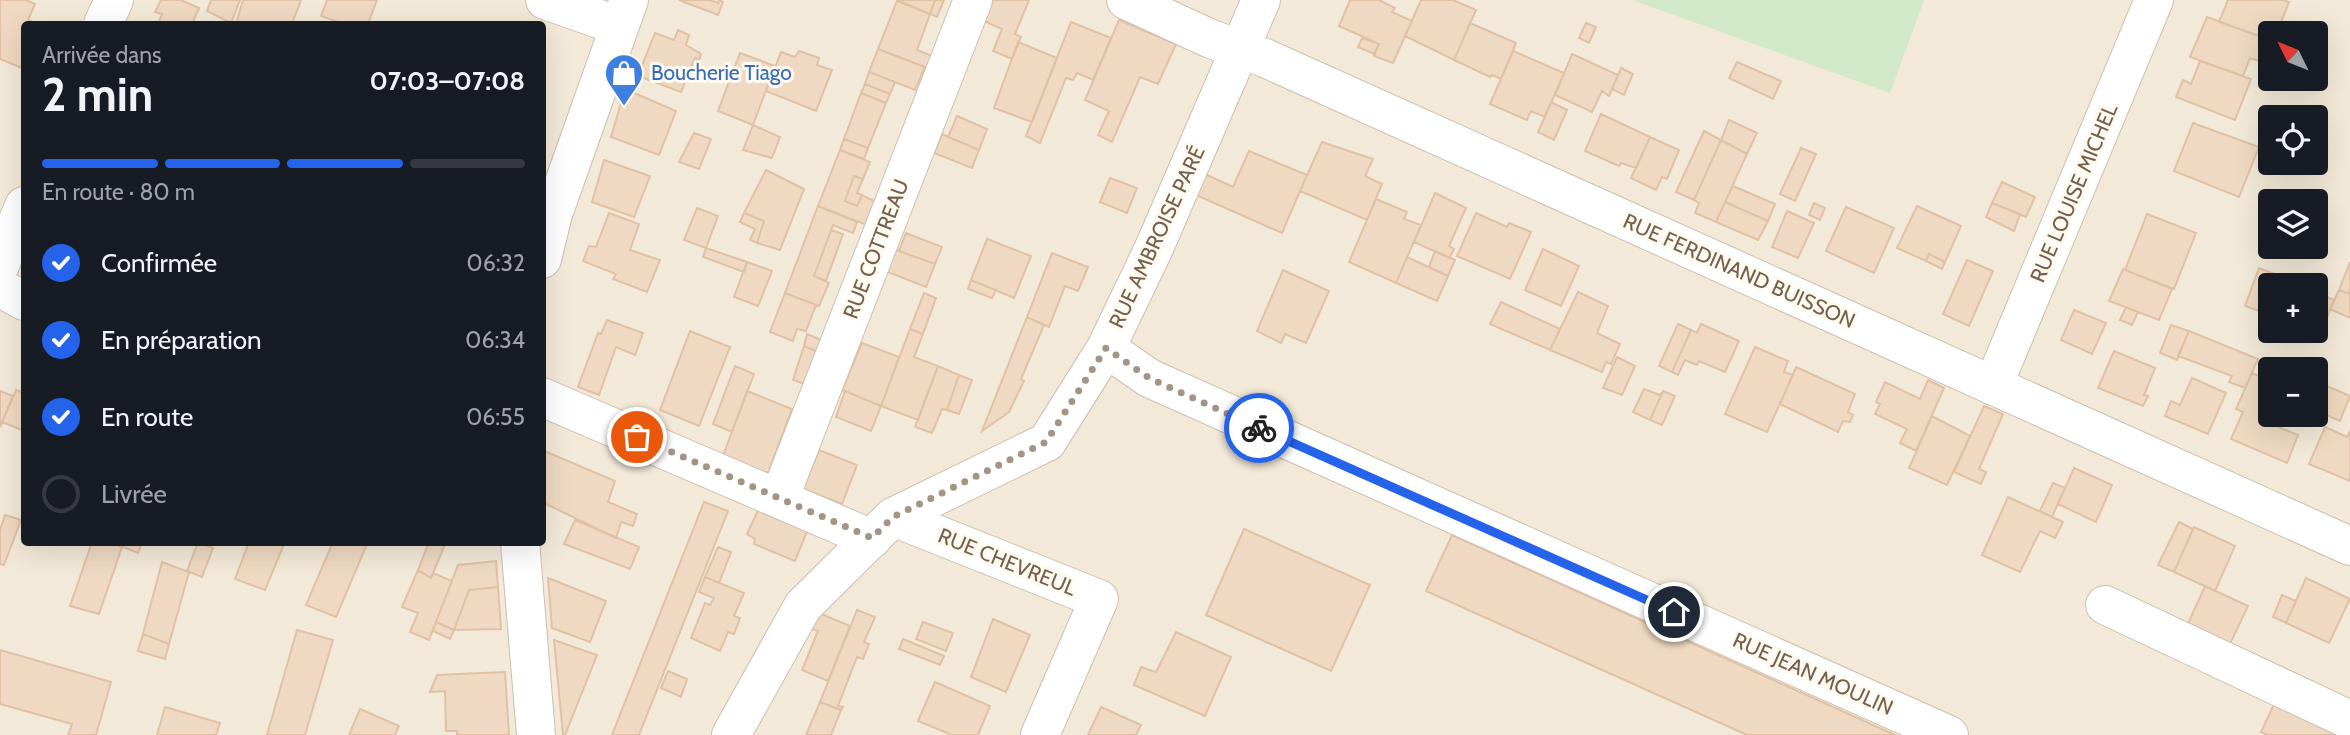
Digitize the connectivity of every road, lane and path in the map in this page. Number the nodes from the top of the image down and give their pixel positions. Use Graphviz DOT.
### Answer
graph roads {
  1 [pos="114,0"];
  2 [pos="545,0"];
  3 [pos="973,0"];
  4 [pos="1126,0"];
  5 [pos="1261,0"];
  6 [pos="2154,0"];
  7 [pos="624,13"];
  8 [pos="104,21"];
  9 [pos="1238,48"];
  10 [pos="21,213"];
  11 [pos="546,243"];
  12 [pos="0,265"];
  13 [pos="0,288"];
  14 [pos="21,299"];
  15 [pos="1106,348"];
  16 [pos="1993,386"];
  17 [pos="546,399"];
  18 [pos="779,499"];
  19 [pos="882,528"];
  20 [pos="520,546"];
  21 [pos="2350,546"];
  22 [pos="2105,605"];
  23 [pos="2350,720"];
  24 [pos="536,735"];
  25 [pos="731,735"];
  26 [pos="1040,735"];
  27 [pos="1950,735"];
  1 -- 8 [label="street"];
  2 -- 7 [label="street"];
  3 -- 18 [label="street, RUE COTTREAU"];
  4 -- 9 [label="street, RUE FERDINAND BUISSON"];
  5 -- 9 [label="street, RUE AMBROISE PARÉ"];
  6 -- 16 [label="street, RUE LOUISE MICHEL"];
  7 -- 11 [label="street"];
  9 -- 15 [label="street, RUE AMBROISE PARÉ"];
  9 -- 16 [label="street, RUE FERDINAND BUISSON"];
  10 -- 12 [label="street"];
  13 -- 14 [label="street"];
  15 -- 19 [label="street, RUE AMBROISE PARÉ"];
  15 -- 27 [label="street, RUE JEAN MOULIN"];
  16 -- 21 [label="street, RUE FERDINAND BUISSON"];
  17 -- 18 [label="street"];
  18 -- 19 [label="street"];
  19 -- 25 [label="street, RUE AMBROISE PARÉ"];
  19 -- 26 [label="street, RUE CHEVREUL"];
  20 -- 24 [label="street"];
  22 -- 23 [label="street"];
}
